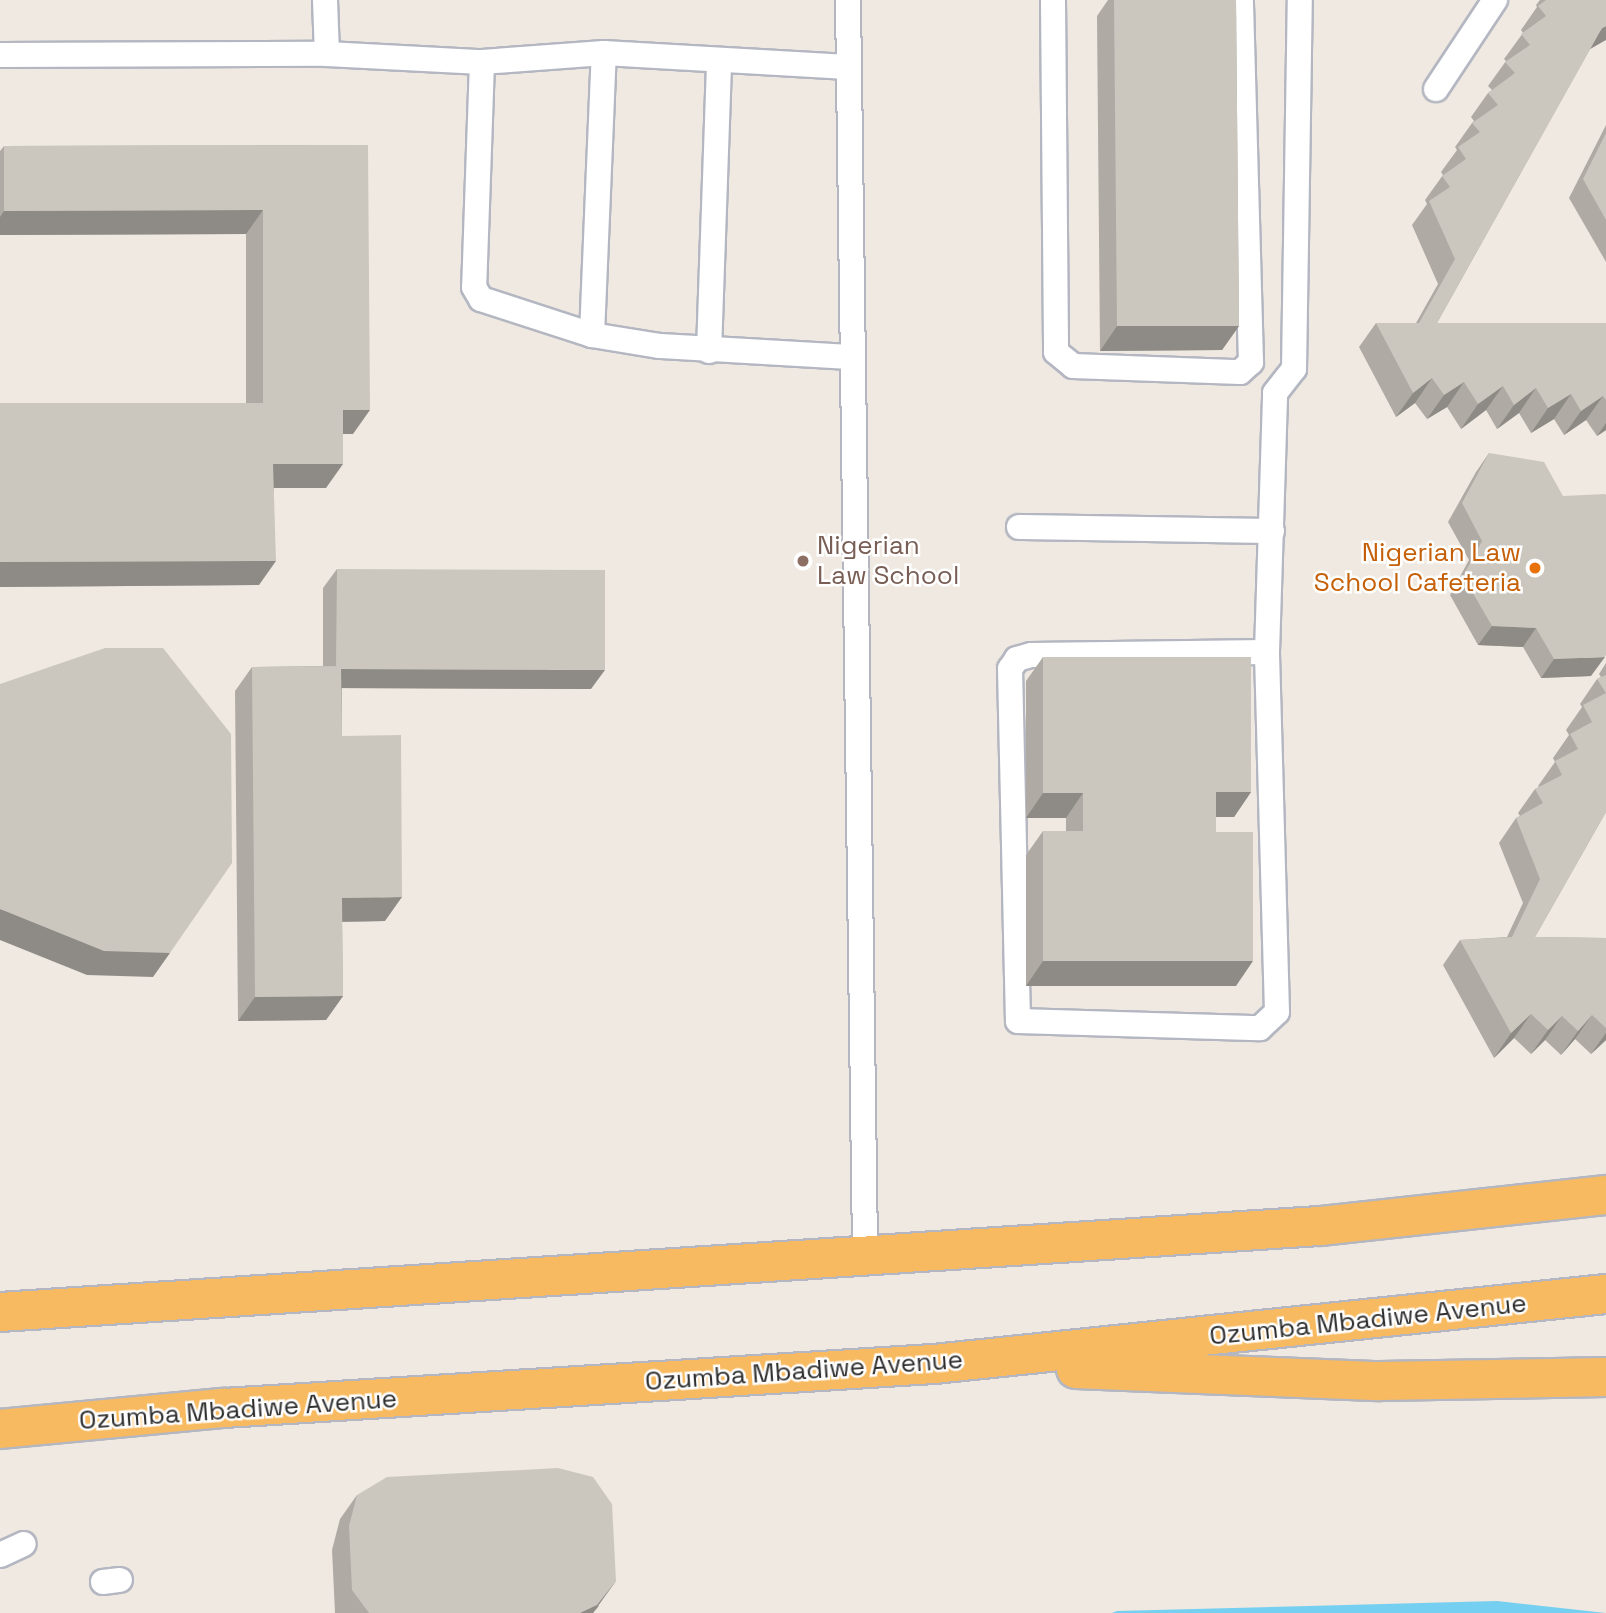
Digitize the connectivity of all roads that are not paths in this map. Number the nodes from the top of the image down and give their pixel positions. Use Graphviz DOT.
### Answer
graph roads {
  1 [pos="326,0"];
  2 [pos="848,0"];
  3 [pos="1053,0"];
  4 [pos="1241,0"];
  5 [pos="1300,0"];
  6 [pos="1495,0"];
  7 [pos="604,53"];
  8 [pos="327,54"];
  9 [pos="0,55"];
  10 [pos="719,60"];
  11 [pos="482,62"];
  12 [pos="848,67"];
  13 [pos="1436,89"];
  14 [pos="592,335"];
  15 [pos="709,351"];
  16 [pos="851,357"];
  17 [pos="1019,527"];
  18 [pos="1272,531"];
  19 [pos="1267,652"];
  20 [pos="1606,1195"];
  21 [pos="865,1256"];
  22 [pos="1606,1294"];
  23 [pos="0,1312"];
  24 [pos="934,1364"];
  25 [pos="1606,1377"];
  26 [pos="0,1429"];
  27 [pos="24,1544"];
  28 [pos="0,1555"];
  1 -- 8 [label="lane"];
  2 -- 12 [label="lane"];
  3 -- 4 [label="lane"];
  5 -- 18 [label="lane"];
  6 -- 13 [label="lane"];
  7 -- 10 [label="lane"];
  7 -- 11 [label="lane"];
  7 -- 14 [label="lane"];
  8 -- 9 [label="lane"];
  8 -- 11 [label="lane"];
  10 -- 12 [label="lane"];
  10 -- 15 [label="lane"];
  11 -- 14 [label="lane"];
  12 -- 16 [label="lane"];
  14 -- 15 [label="lane"];
  15 -- 16 [label="lane"];
  16 -- 21 [label="lane"];
  17 -- 18 [label="lane"];
  18 -- 19 [label="lane"];
  19 -- 19 [label="lane"];
  20 -- 21 [label="highway"];
  21 -- 23 [label="highway"];
  22 -- 24 [label="highway, Ozumba Mbadiwe Avenue"];
  24 -- 25 [label="highway"];
  24 -- 26 [label="highway, Ozumba Mbadiwe Avenue"];
  27 -- 28 [label="lane"];
}
